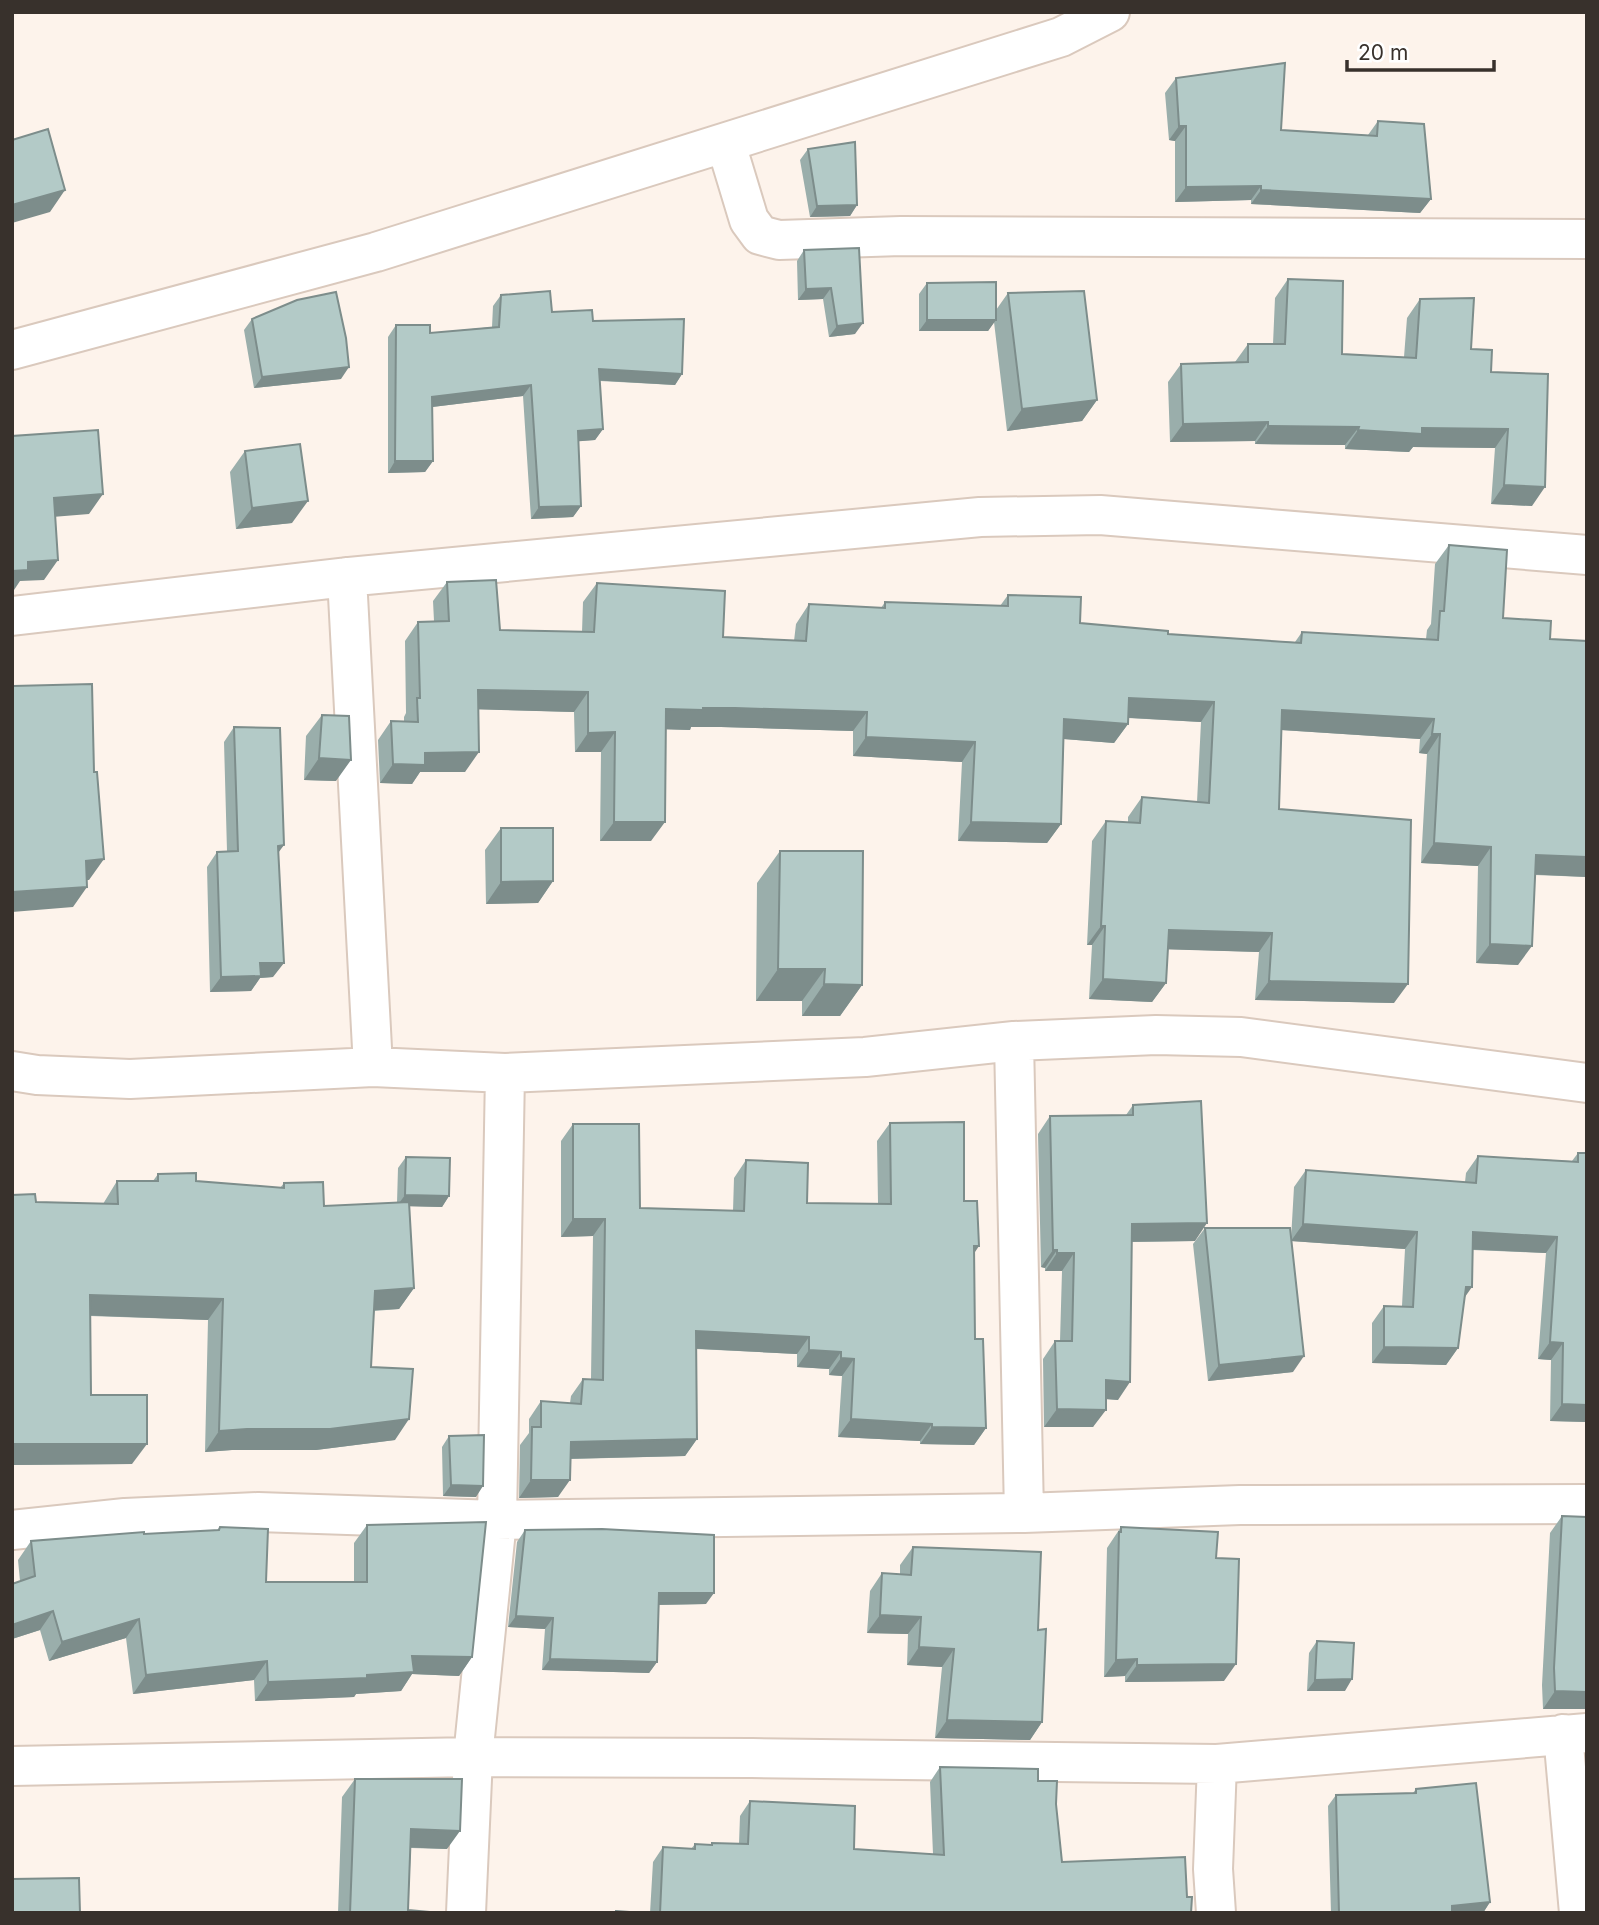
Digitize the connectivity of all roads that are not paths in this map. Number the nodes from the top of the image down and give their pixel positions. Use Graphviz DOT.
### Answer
graph roads {
  1 [pos="1110,12"];
  2 [pos="726,144"];
  3 [pos="1587,239"];
  4 [pos="12,350"];
  5 [pos="1587,555"];
  6 [pos="347,577"];
  7 [pos="12,615"];
  8 [pos="1014,1041"];
  9 [pos="373,1067"];
  10 [pos="12,1071"];
  11 [pos="505,1073"];
  12 [pos="1587,1083"];
  13 [pos="1587,1504"];
  14 [pos="1024,1513"];
  15 [pos="497,1520"];
  16 [pos="12,1530"];
  17 [pos="1575,1734"];
  18 [pos="473,1757"];
  19 [pos="1217,1764"];
  20 [pos="12,1766"];
  21 [pos="466,1913"];
  22 [pos="1216,1913"];
  23 [pos="1579,1913"];
  1 -- 2 [label="street"];
  2 -- 3 [label="street"];
  2 -- 4 [label="street"];
  5 -- 6 [label="street"];
  6 -- 7 [label="street"];
  6 -- 9 [label="street"];
  8 -- 11 [label="street"];
  8 -- 12 [label="street"];
  8 -- 14 [label="street"];
  9 -- 10 [label="street"];
  9 -- 11 [label="street"];
  11 -- 15 [label="street"];
  13 -- 14 [label="street"];
  14 -- 15 [label="street"];
  15 -- 16 [label="street"];
  15 -- 18 [label="street"];
  17 -- 19 [label="street"];
  17 -- 23 [label="street"];
  18 -- 19 [label="street"];
  18 -- 20 [label="street"];
  18 -- 21 [label="street"];
  19 -- 22 [label="street"];
}
